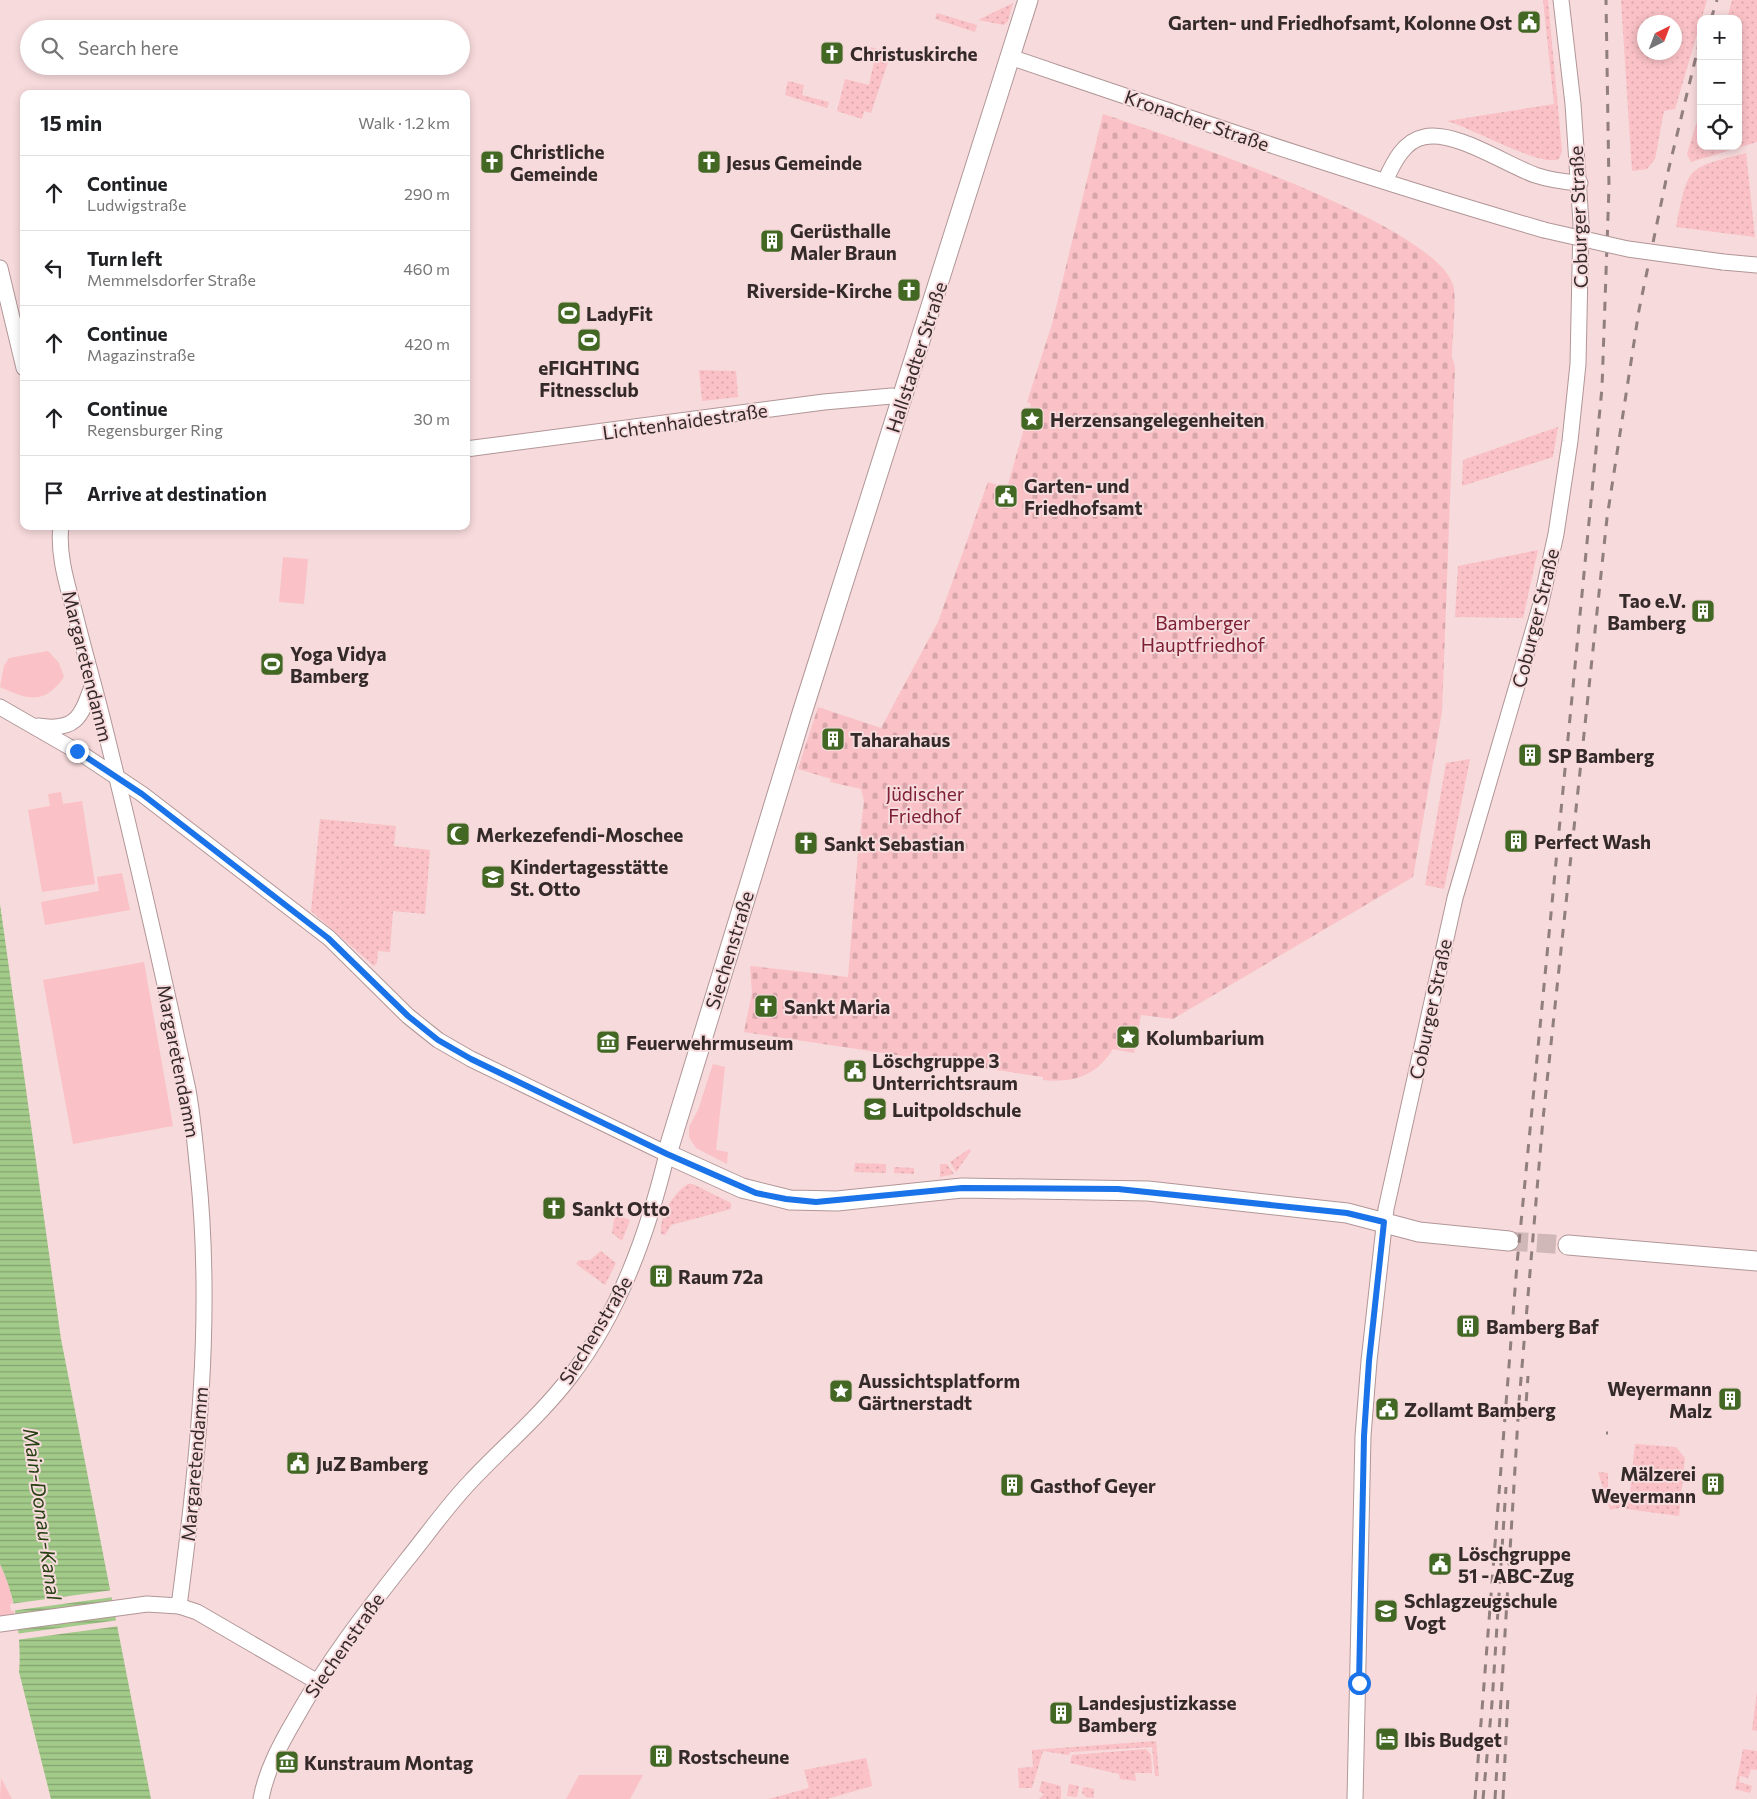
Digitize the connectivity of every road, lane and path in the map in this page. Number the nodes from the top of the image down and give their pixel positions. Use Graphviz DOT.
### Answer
graph roads {
  1 [pos="1028,0"];
  2 [pos="1561,0"];
  3 [pos="1010,57"];
  4 [pos="1385,182"];
  5 [pos="1580,183"];
  6 [pos="1757,265"];
  7 [pos="0,268"];
  8 [pos="20,351"];
  9 [pos="903,399"];
  10 [pos="470,448"];
  11 [pos="61,530"];
  12 [pos="93,684"];
  13 [pos="0,707"];
  14 [pos="30,723"];
  15 [pos="116,776"];
  16 [pos="764,837"];
  17 [pos="667,1154"];
  18 [pos="1384,1222"];
  19 [pos="1509,1241"];
  20 [pos="1568,1245"];
  21 [pos="1757,1261"];
  22 [pos="179,1606"];
  23 [pos="0,1624"];
  24 [pos="316,1681"];
  25 [pos="261,1799"];
  26 [pos="1355,1799"];
  1 -- 3 [label="main road, Hallstadter Straße"];
  2 -- 5 [label="street, Coburger Straße"];
  3 -- 4 [label="street, Kronacher Straße"];
  3 -- 9 [label="main road, Hallstadter Straße"];
  4 -- 5 [label="street"];
  4 -- 6 [label="street, Kronacher Straße, bridge"];
  5 -- 18 [label="street, Coburger Straße"];
  7 -- 8 [label="street"];
  9 -- 10 [label="street, Lichtenhaidestraße"];
  9 -- 16 [label="main road, Hallstadter Straße"];
  11 -- 12 [label="street, Margaretendamm"];
  12 -- 14 [label="street"];
  12 -- 15 [label="street, Margaretendamm"];
  13 -- 14 [label="street"];
  14 -- 15 [label="street"];
  15 -- 17 [label="street"];
  15 -- 22 [label="street, Margaretendamm"];
  16 -- 17 [label="main road, Siechenstraße"];
  17 -- 18 [label="main road"];
  17 -- 24 [label="street, Siechenstraße"];
  18 -- 19 [label="main road"];
  18 -- 26 [label="street, Coburger Straße"];
  20 -- 21 [label="main road"];
  22 -- 23 [label="street"];
  22 -- 24 [label="street"];
  24 -- 25 [label="street, Siechenstraße"];
}
